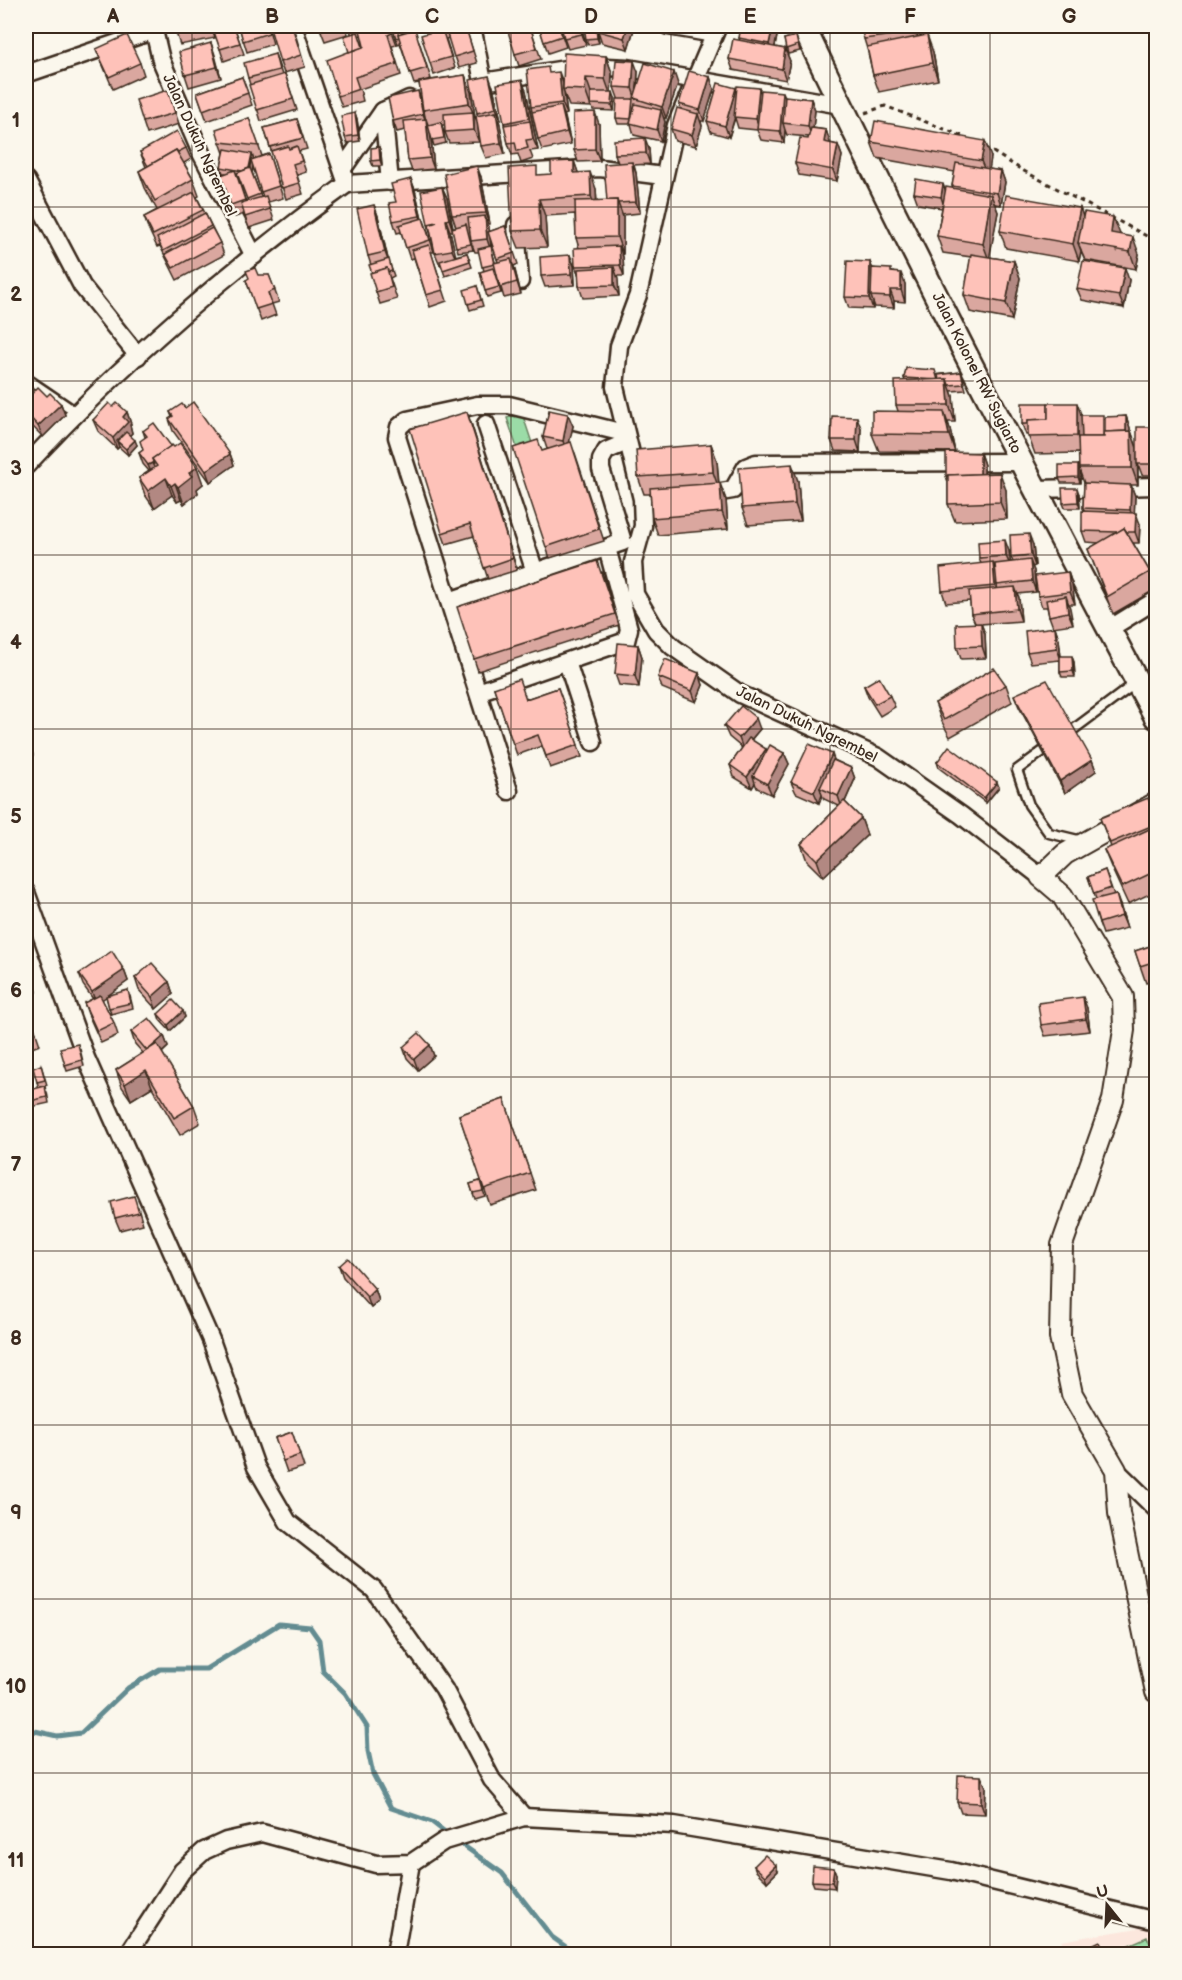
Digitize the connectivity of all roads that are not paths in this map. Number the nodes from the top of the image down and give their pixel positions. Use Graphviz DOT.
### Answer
graph roads {
  1 [pos="293,26"];
  2 [pos="472,26"];
  3 [pos="668,26"];
  4 [pos="803,26"];
  5 [pos="152,28"];
  6 [pos="716,30"];
  7 [pos="26,74"];
  8 [pos="694,78"];
  9 [pos="483,82"];
  10 [pos="462,86"];
  11 [pos="422,95"];
  12 [pos="383,111"];
  13 [pos="844,112"];
  14 [pos="345,175"];
  15 [pos="663,176"];
  16 [pos="26,180"];
  17 [pos="390,182"];
  18 [pos="515,209"];
  19 [pos="254,256"];
  20 [pos="520,281"];
  21 [pos="138,356"];
  22 [pos="26,378"];
  23 [pos="76,412"];
  24 [pos="486,424"];
  25 [pos="626,437"];
  26 [pos="1022,462"];
  27 [pos="26,466"];
  28 [pos="1156,486"];
  29 [pos="1038,489"];
  30 [pos="685,496"];
  31 [pos="664,498"];
  32 [pos="642,499"];
  33 [pos="607,548"];
  34 [pos="535,572"];
  35 [pos="449,600"];
  36 [pos="1156,600"];
  37 [pos="1109,629"];
  38 [pos="567,662"];
  39 [pos="1137,682"];
  40 [pos="478,692"];
  41 [pos="1156,716"];
  42 [pos="593,742"];
  43 [pos="509,791"];
  44 [pos="1156,803"];
  45 [pos="1084,842"];
  46 [pos="1041,877"];
  47 [pos="26,892"];
  48 [pos="1116,1470"];
  49 [pos="1156,1509"];
  50 [pos="1156,1692"];
  51 [pos="524,1817"];
  52 [pos="411,1863"];
  53 [pos="1156,1921"];
  54 [pos="128,1954"];
  55 [pos="395,1954"];
  1 -- 14 [label="street"];
  2 -- 9 [label="street"];
  3 -- 6 [label="street"];
  4 -- 13 [label="main road, Jalan Kolonel RW Sugiarto"];
  5 -- 7 [label="street, Jalan Dukuh Ngrembel"];
  5 -- 19 [label="street, Jalan Dukuh Ngrembel"];
  6 -- 8 [label="street, Jalan Dukuh Ngrembel"];
  8 -- 9 [label="street"];
  8 -- 13 [label="street"];
  8 -- 15 [label="street, Jalan Dukuh Ngrembel"];
  9 -- 10 [label="street"];
  11 -- 12 [label="street"];
  12 -- 14 [label="street"];
  12 -- 17 [label="street"];
  13 -- 26 [label="main road, Jalan Kolonel RW Sugiarto"];
  14 -- 17 [label="street"];
  14 -- 19 [label="street"];
  15 -- 17 [label="street"];
  15 -- 25 [label="street, Jalan Dukuh Ngrembel"];
  16 -- 21 [label="street"];
  18 -- 20 [label="street"];
  19 -- 21 [label="street"];
  21 -- 23 [label="street"];
  22 -- 23 [label="lane"];
  23 -- 27 [label="street"];
  24 -- 34 [label="street"];
  25 -- 32 [label="street, Jalan Dukuh Ngrembel"];
  25 -- 33 [label="street"];
  25 -- 35 [label="street"];
  26 -- 29 [label="main road, Jalan Kolonel RW Sugiarto"];
  26 -- 30 [label="street"];
  28 -- 29 [label="street"];
  29 -- 37 [label="main road, Jalan Kolonel RW Sugiarto"];
  31 -- 32 [label="street"];
  32 -- 46 [label="street, Jalan Dukuh Ngrembel"];
  33 -- 34 [label="street"];
  33 -- 38 [label="street"];
  34 -- 35 [label="street"];
  35 -- 40 [label="street"];
  36 -- 37 [label="street"];
  37 -- 39 [label="main road, Jalan Kolonel RW Sugiarto"];
  38 -- 40 [label="street"];
  38 -- 42 [label="street"];
  39 -- 41 [label="main road, Jalan Kolonel RW Sugiarto"];
  39 -- 45 [label="lane"];
  40 -- 43 [label="street"];
  44 -- 45 [label="street"];
  45 -- 46 [label="street"];
  46 -- 48 [label="street"];
  47 -- 51 [label="street"];
  48 -- 49 [label="street"];
  48 -- 50 [label="street"];
  51 -- 52 [label="street"];
  51 -- 53 [label="street"];
  52 -- 54 [label="street"];
  52 -- 55 [label="street"];
}
